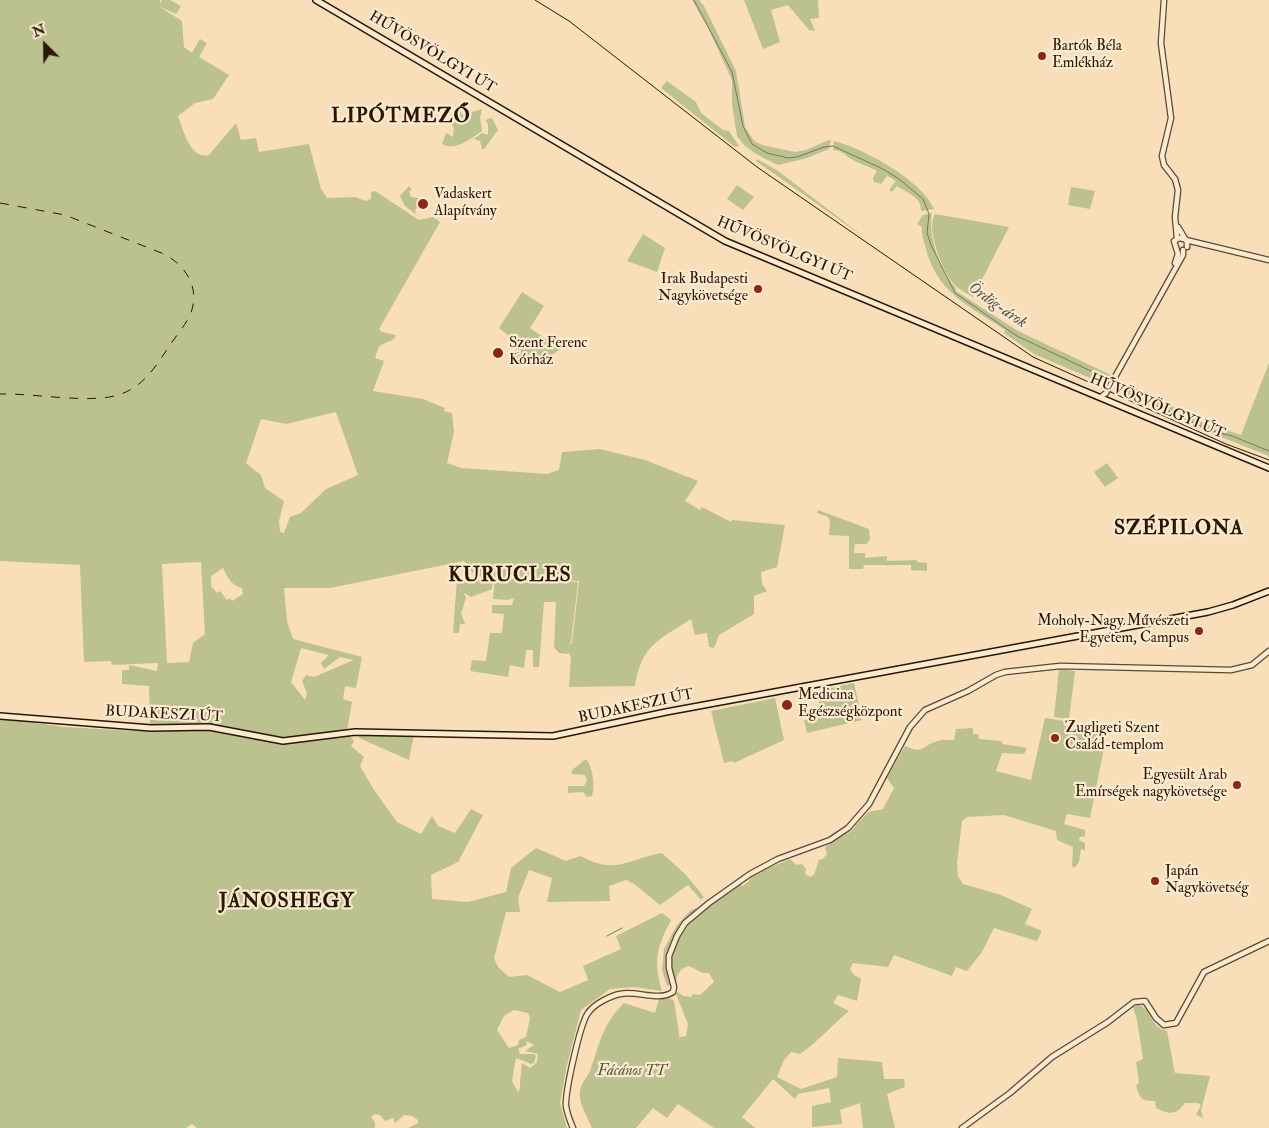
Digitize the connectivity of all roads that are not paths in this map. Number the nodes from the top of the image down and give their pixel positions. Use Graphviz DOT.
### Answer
graph roads {
  1 [pos="316,0"];
  2 [pos="1164,0"];
  3 [pos="1175,221"];
  4 [pos="1177,238"];
  5 [pos="1185,239"];
  6 [pos="1199,244"];
  7 [pos="1185,249"];
  8 [pos="1177,250"];
  9 [pos="1269,260"];
  10 [pos="1171,274"];
  11 [pos="1101,397"];
  12 [pos="1269,468"];
  13 [pos="1269,591"];
  14 [pos="1269,651"];
  15 [pos="0,716"];
  16 [pos="1269,941"];
  17 [pos="573,1128"];
  18 [pos="962,1128"];
  1 -- 11 [label="main road, HŰVÖSVÖLGYI ÚT"];
  2 -- 3 [label="street"];
  3 -- 4 [label="street"];
  3 -- 5 [label="street"];
  4 -- 5 [label="street"];
  4 -- 8 [label="street"];
  5 -- 6 [label="street"];
  5 -- 7 [label="street"];
  6 -- 7 [label="street"];
  6 -- 9 [label="street"];
  7 -- 8 [label="street"];
  7 -- 10 [label="street"];
  8 -- 10 [label="street"];
  10 -- 11 [label="street"];
  11 -- 12 [label="main road, HŰVÖSVÖLGYI ÚT"];
  13 -- 15 [label="main road, BUDAKESZI ÚT"];
  14 -- 17 [label="street"];
  16 -- 18 [label="street"];
}
